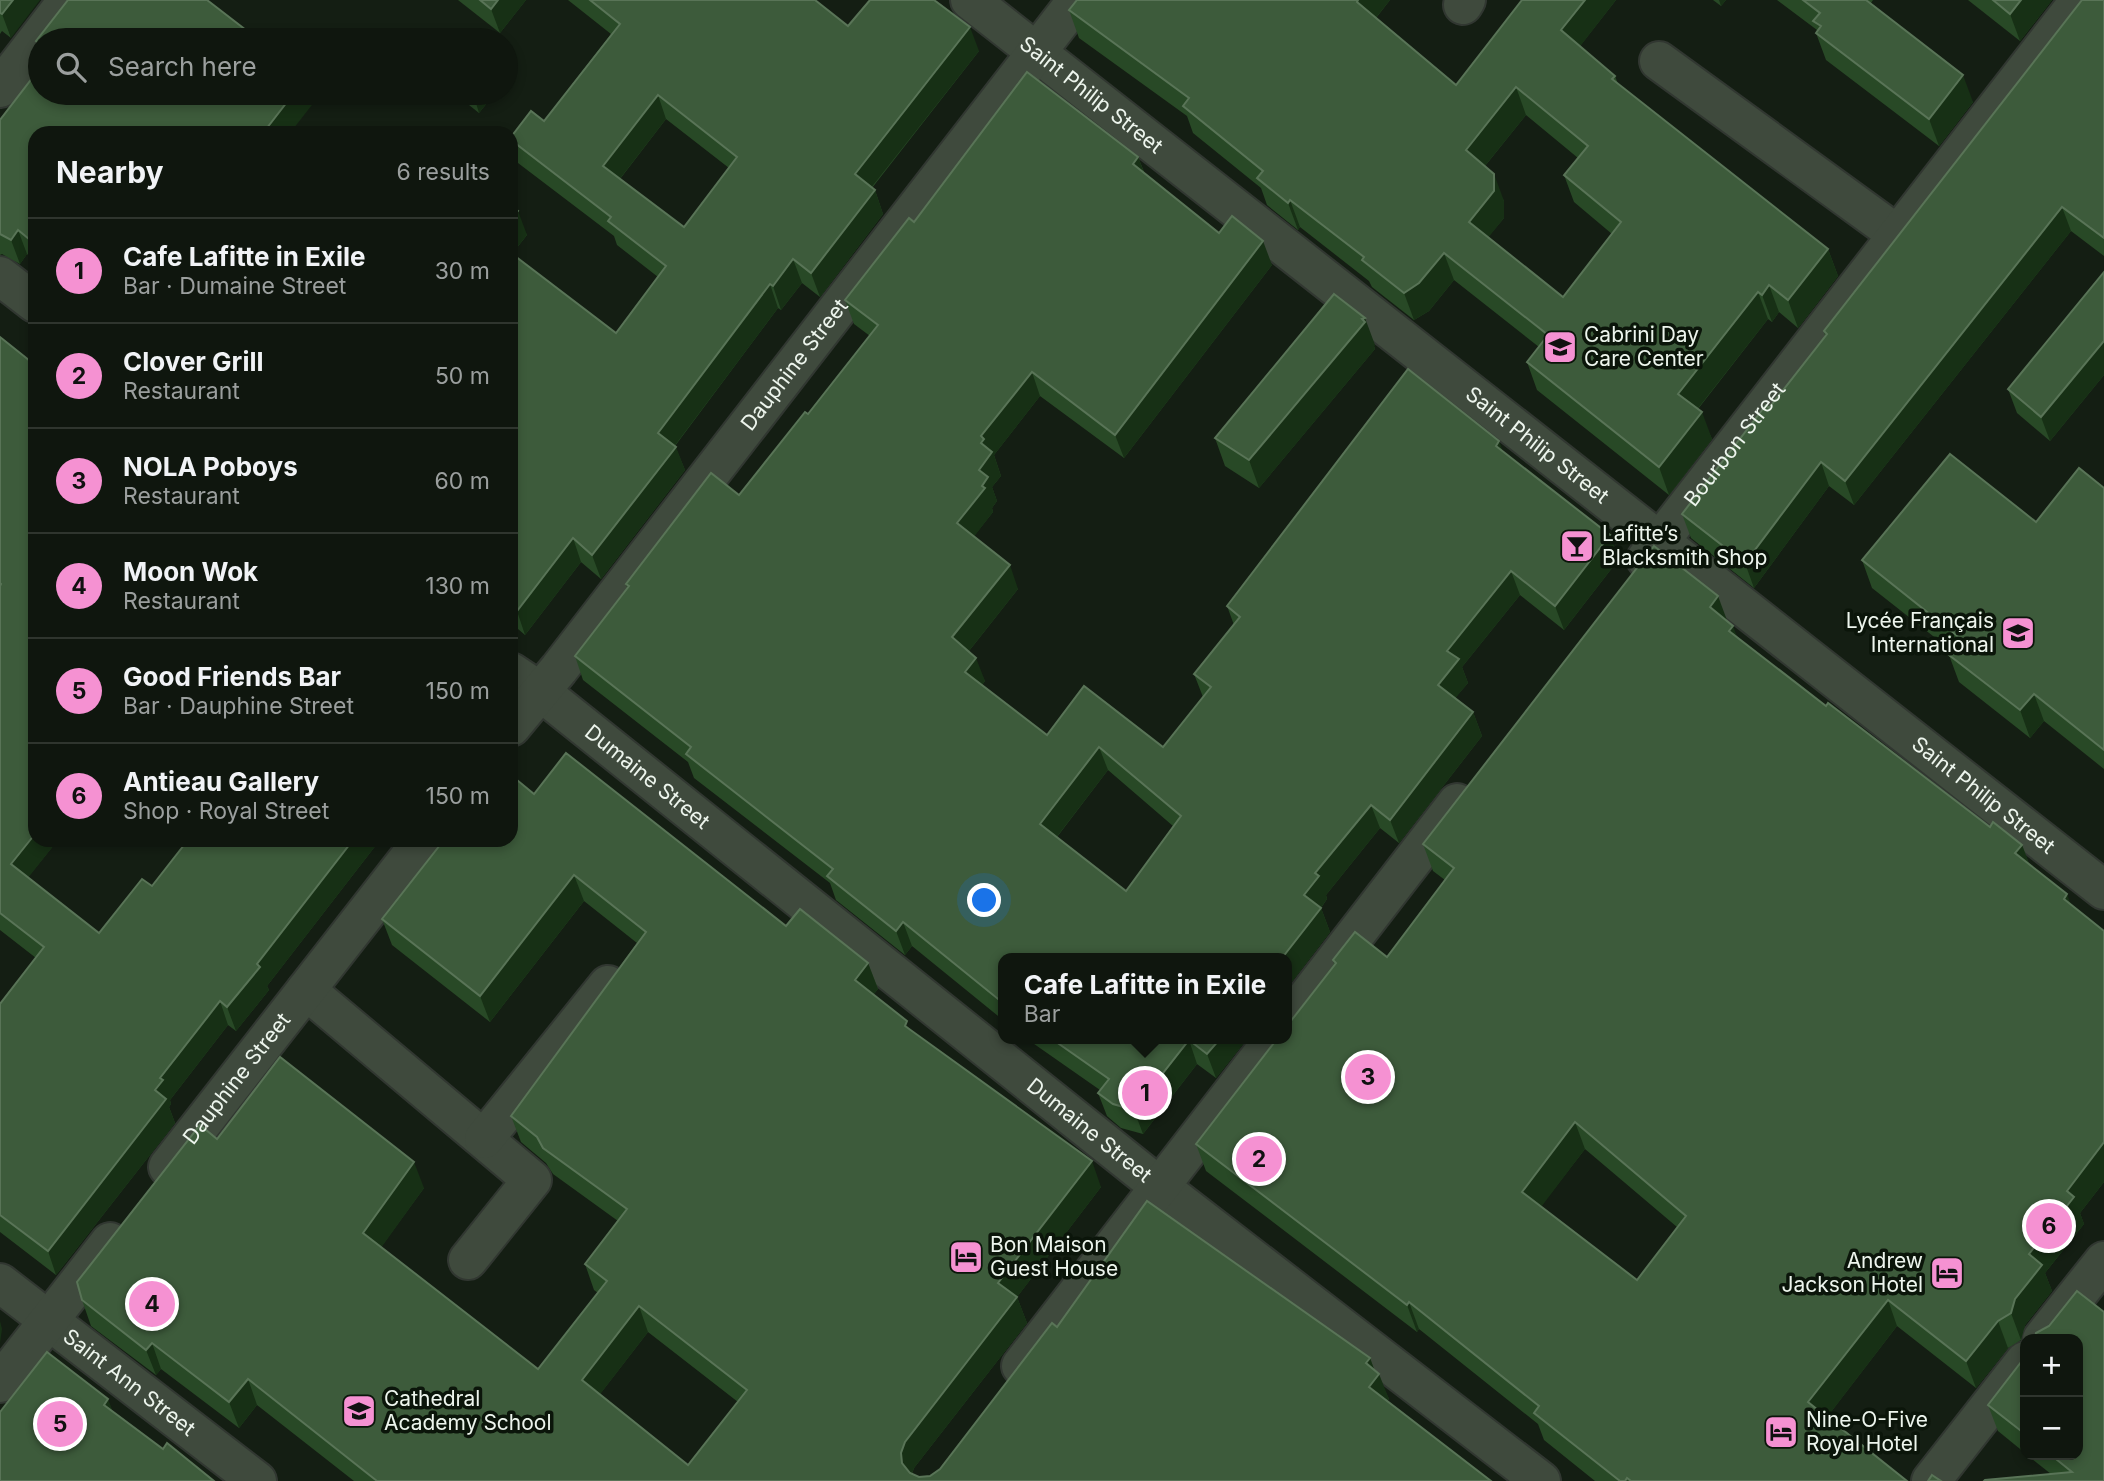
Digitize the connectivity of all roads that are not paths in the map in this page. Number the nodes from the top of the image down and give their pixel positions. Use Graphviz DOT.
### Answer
graph roads {
  1 [pos="68,0"];
  2 [pos="970,0"];
  3 [pos="1077,0"];
  4 [pos="2080,0"];
  5 [pos="46,28"];
  6 [pos="28,52"];
  7 [pos="1037,53"];
  8 [pos="1659,61"];
  9 [pos="0,88"];
  10 [pos="1898,235"];
  11 [pos="0,276"];
  12 [pos="28,298"];
  13 [pos="1660,540"];
  14 [pos="1626,584"];
  15 [pos="526,682"];
  16 [pos="518,705"];
  17 [pos="1482,770"];
  18 [pos="418,847"];
  19 [pos="2104,890"];
  20 [pos="608,985"];
  21 [pos="306,990"];
  22 [pos="1292,1017"];
  23 [pos="1271,1044"];
  24 [pos="484,1139"];
  25 [pos="1160,1187"];
  26 [pos="468,1261"];
  27 [pos="2104,1261"];
  28 [pos="0,1283"];
  29 [pos="49,1320"];
  30 [pos="2046,1334"];
  31 [pos="2020,1367"];
  32 [pos="0,1382"];
  33 [pos="999,1395"];
  34 [pos="257,1481"];
  35 [pos="1541,1481"];
  36 [pos="1931,1481"];
  1 -- 5 [label="street"];
  2 -- 7 [label="street, Saint Philip Street"];
  3 -- 7 [label="street, Dauphine Street"];
  4 -- 10 [label="street, Bourbon Street"];
  6 -- 9 [label="street"];
  7 -- 13 [label="street, Saint Philip Street"];
  7 -- 15 [label="street, Dauphine Street"];
  8 -- 10 [label="street"];
  10 -- 13 [label="street, Bourbon Street"];
  11 -- 12 [label="street"];
  13 -- 14 [label="street, Bourbon Street"];
  13 -- 19 [label="street, Saint Philip Street"];
  15 -- 16 [label="street, Dauphine Street"];
  15 -- 25 [label="street, Dumaine Street"];
  17 -- 22 [label="street"];
  18 -- 21 [label="street, Dauphine Street"];
  20 -- 24 [label="street"];
  21 -- 24 [label="street"];
  21 -- 29 [label="street, Dauphine Street"];
  23 -- 25 [label="street"];
  24 -- 26 [label="street"];
  25 -- 33 [label="street"];
  25 -- 35 [label="street, Dumaine Street"];
  27 -- 30 [label="street"];
  28 -- 29 [label="street, Saint Ann Street"];
  29 -- 32 [label="street, Dauphine Street"];
  29 -- 34 [label="street, Saint Ann Street"];
  31 -- 36 [label="street"];
}
